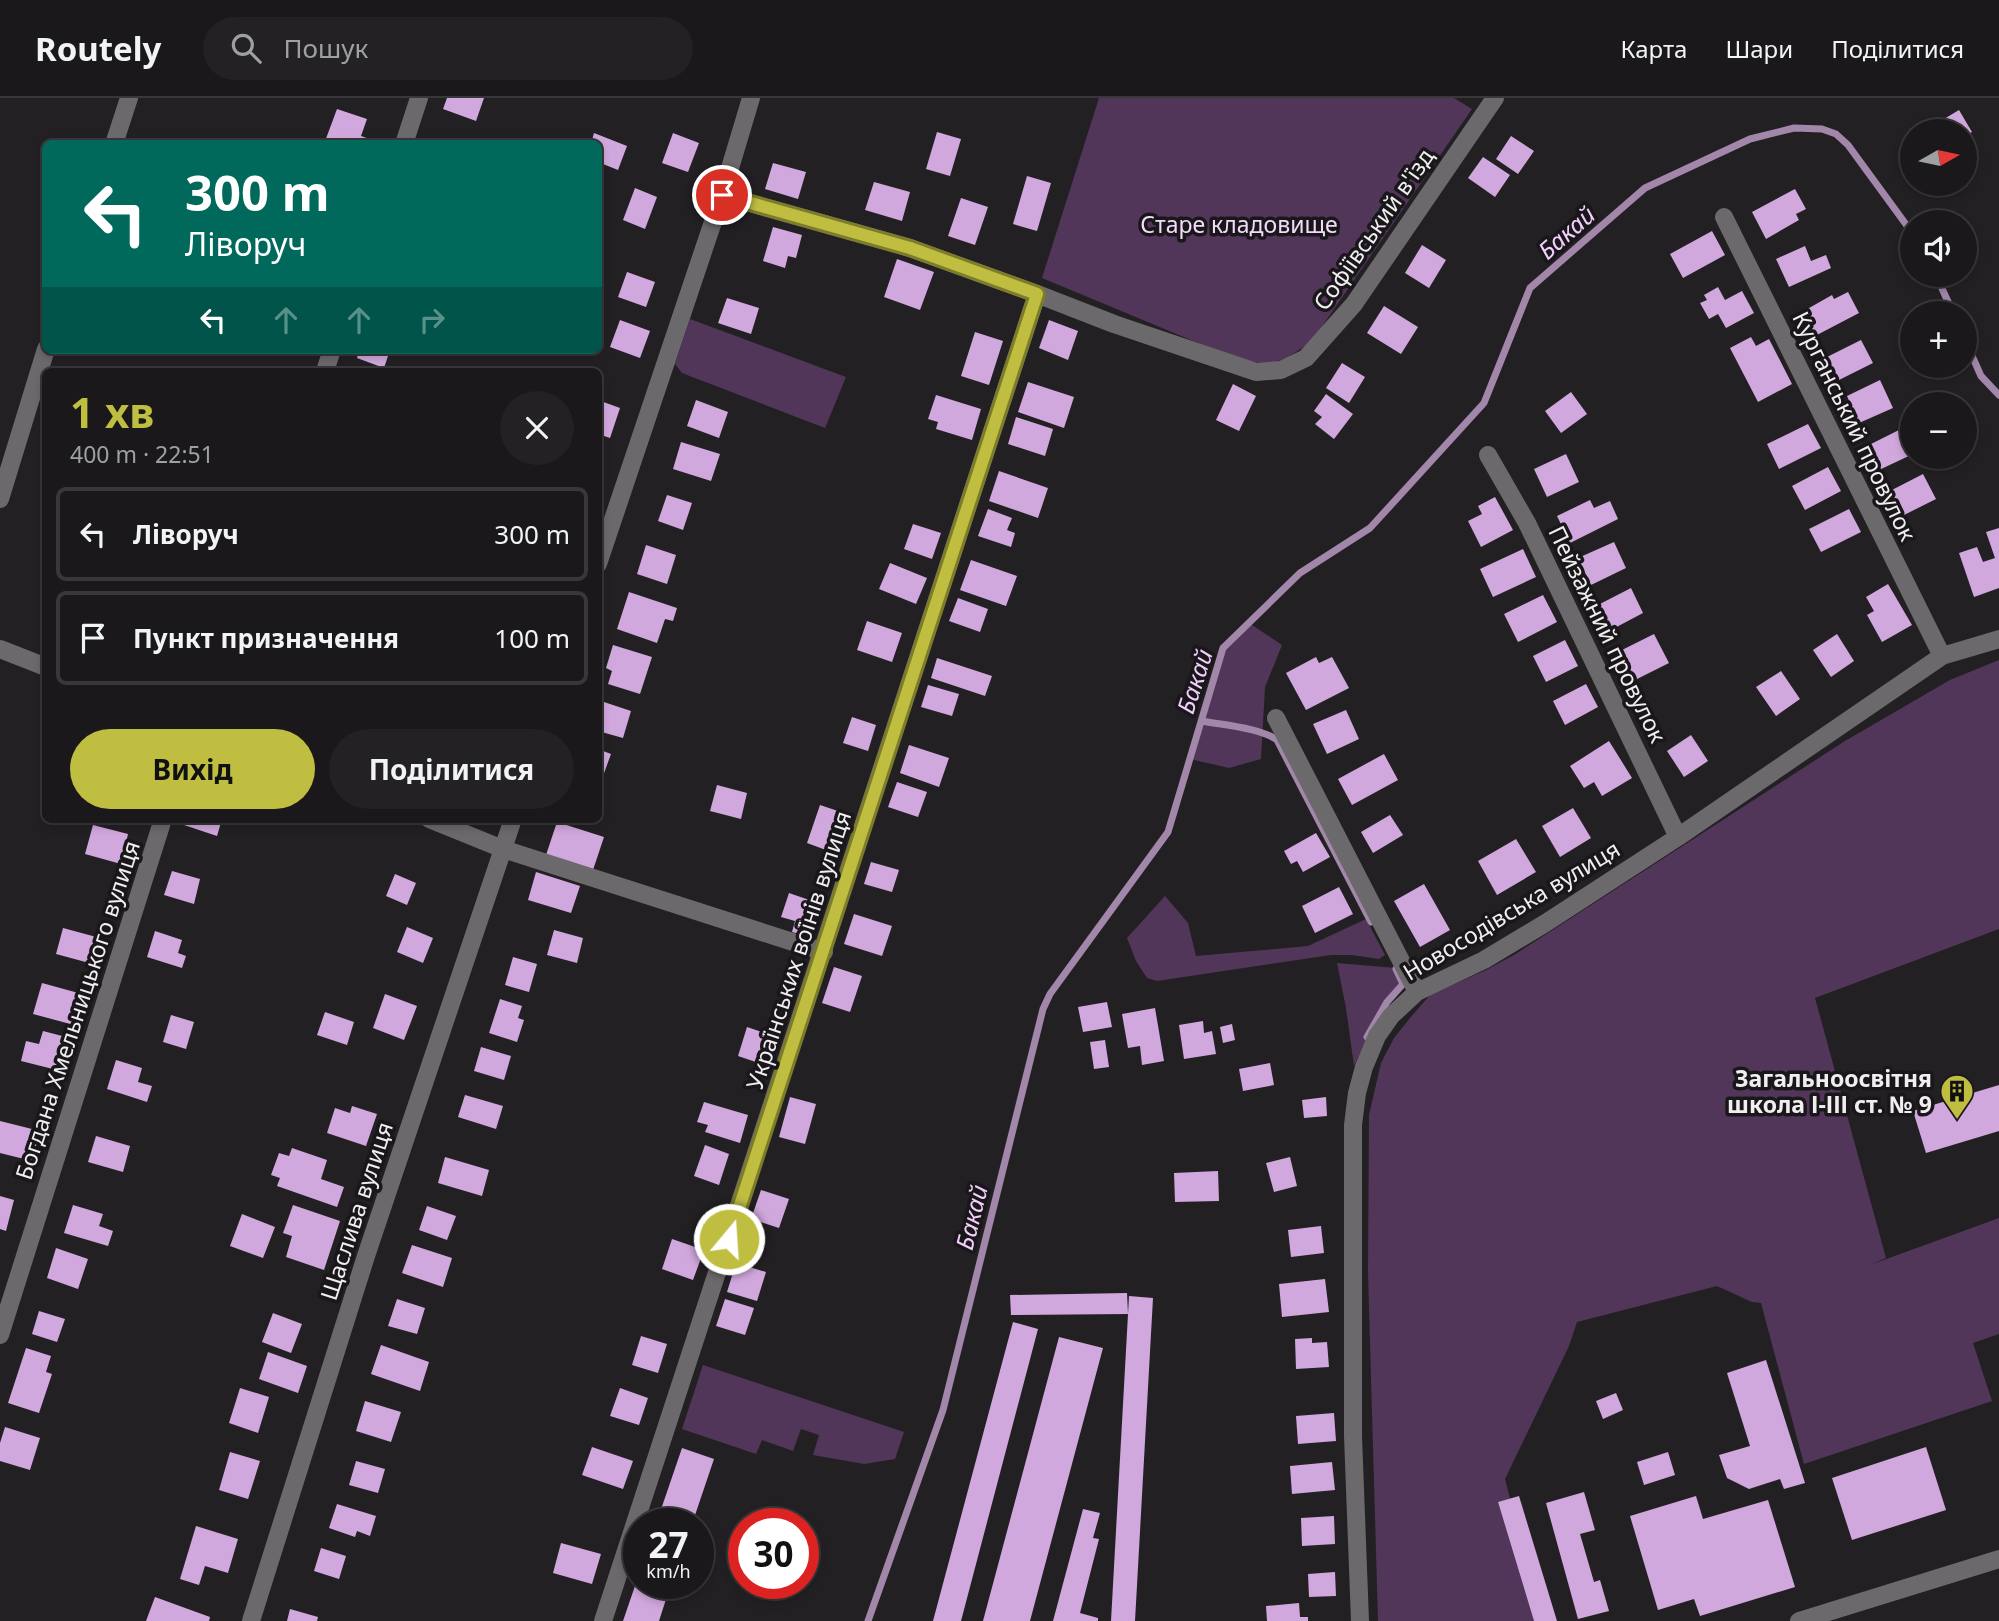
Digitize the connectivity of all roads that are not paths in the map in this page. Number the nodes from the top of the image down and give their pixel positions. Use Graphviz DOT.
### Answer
graph roads {
  1 [pos="129,98"];
  2 [pos="419,98"];
  3 [pos="751,98"];
  4 [pos="1494,98"];
  5 [pos="115,140"];
  6 [pos="405,140"];
  7 [pos="722,195"];
  8 [pos="1724,217"];
  9 [pos="1037,294"];
  10 [pos="44,354"];
  11 [pos="7,447"];
  12 [pos="1489,455"];
  13 [pos="0,499"];
  14 [pos="602,552"];
  15 [pos="1999,639"];
  16 [pos="0,649"];
  17 [pos="1942,656"];
  18 [pos="42,665"];
  19 [pos="1276,718"];
  20 [pos="162,823"];
  21 [pos="439,823"];
  22 [pos="512,823"];
  23 [pos="1678,837"];
  24 [pos="503,849"];
  25 [pos="824,952"];
  26 [pos="1417,992"];
  27 [pos="0,1335"];
  28 [pos="1999,1559"];
  29 [pos="251,1621"];
  30 [pos="603,1621"];
  31 [pos="1360,1621"];
  32 [pos="1799,1621"];
  1 -- 5 [label="street"];
  2 -- 6 [label="street"];
  3 -- 7 [label="street"];
  4 -- 9 [label="street, Софіївський в'їзд"];
  7 -- 9 [label="street, Софіївський в'їзд"];
  7 -- 14 [label="street"];
  8 -- 17 [label="street, Курганський провулок"];
  9 -- 25 [label="street, Українських воїнів вулиця"];
  10 -- 11 [label="street"];
  11 -- 13 [label="street"];
  12 -- 23 [label="street, Пейзажний провулок"];
  15 -- 17 [label="street, Новосодівська вулиця"];
  16 -- 18 [label="street"];
  17 -- 23 [label="street, Новосодівська вулиця"];
  19 -- 26 [label="street"];
  20 -- 27 [label="street, Богдана Хмельницького вулиця"];
  21 -- 24 [label="street"];
  22 -- 24 [label="street, Щаслива вулиця"];
  23 -- 26 [label="street, Новосодівська вулиця"];
  24 -- 25 [label="street"];
  24 -- 29 [label="street, Щаслива вулиця"];
  25 -- 30 [label="street, Українських воїнів вулиця"];
  26 -- 31 [label="street, Новосодівська вулиця"];
  28 -- 32 [label="street"];
}
